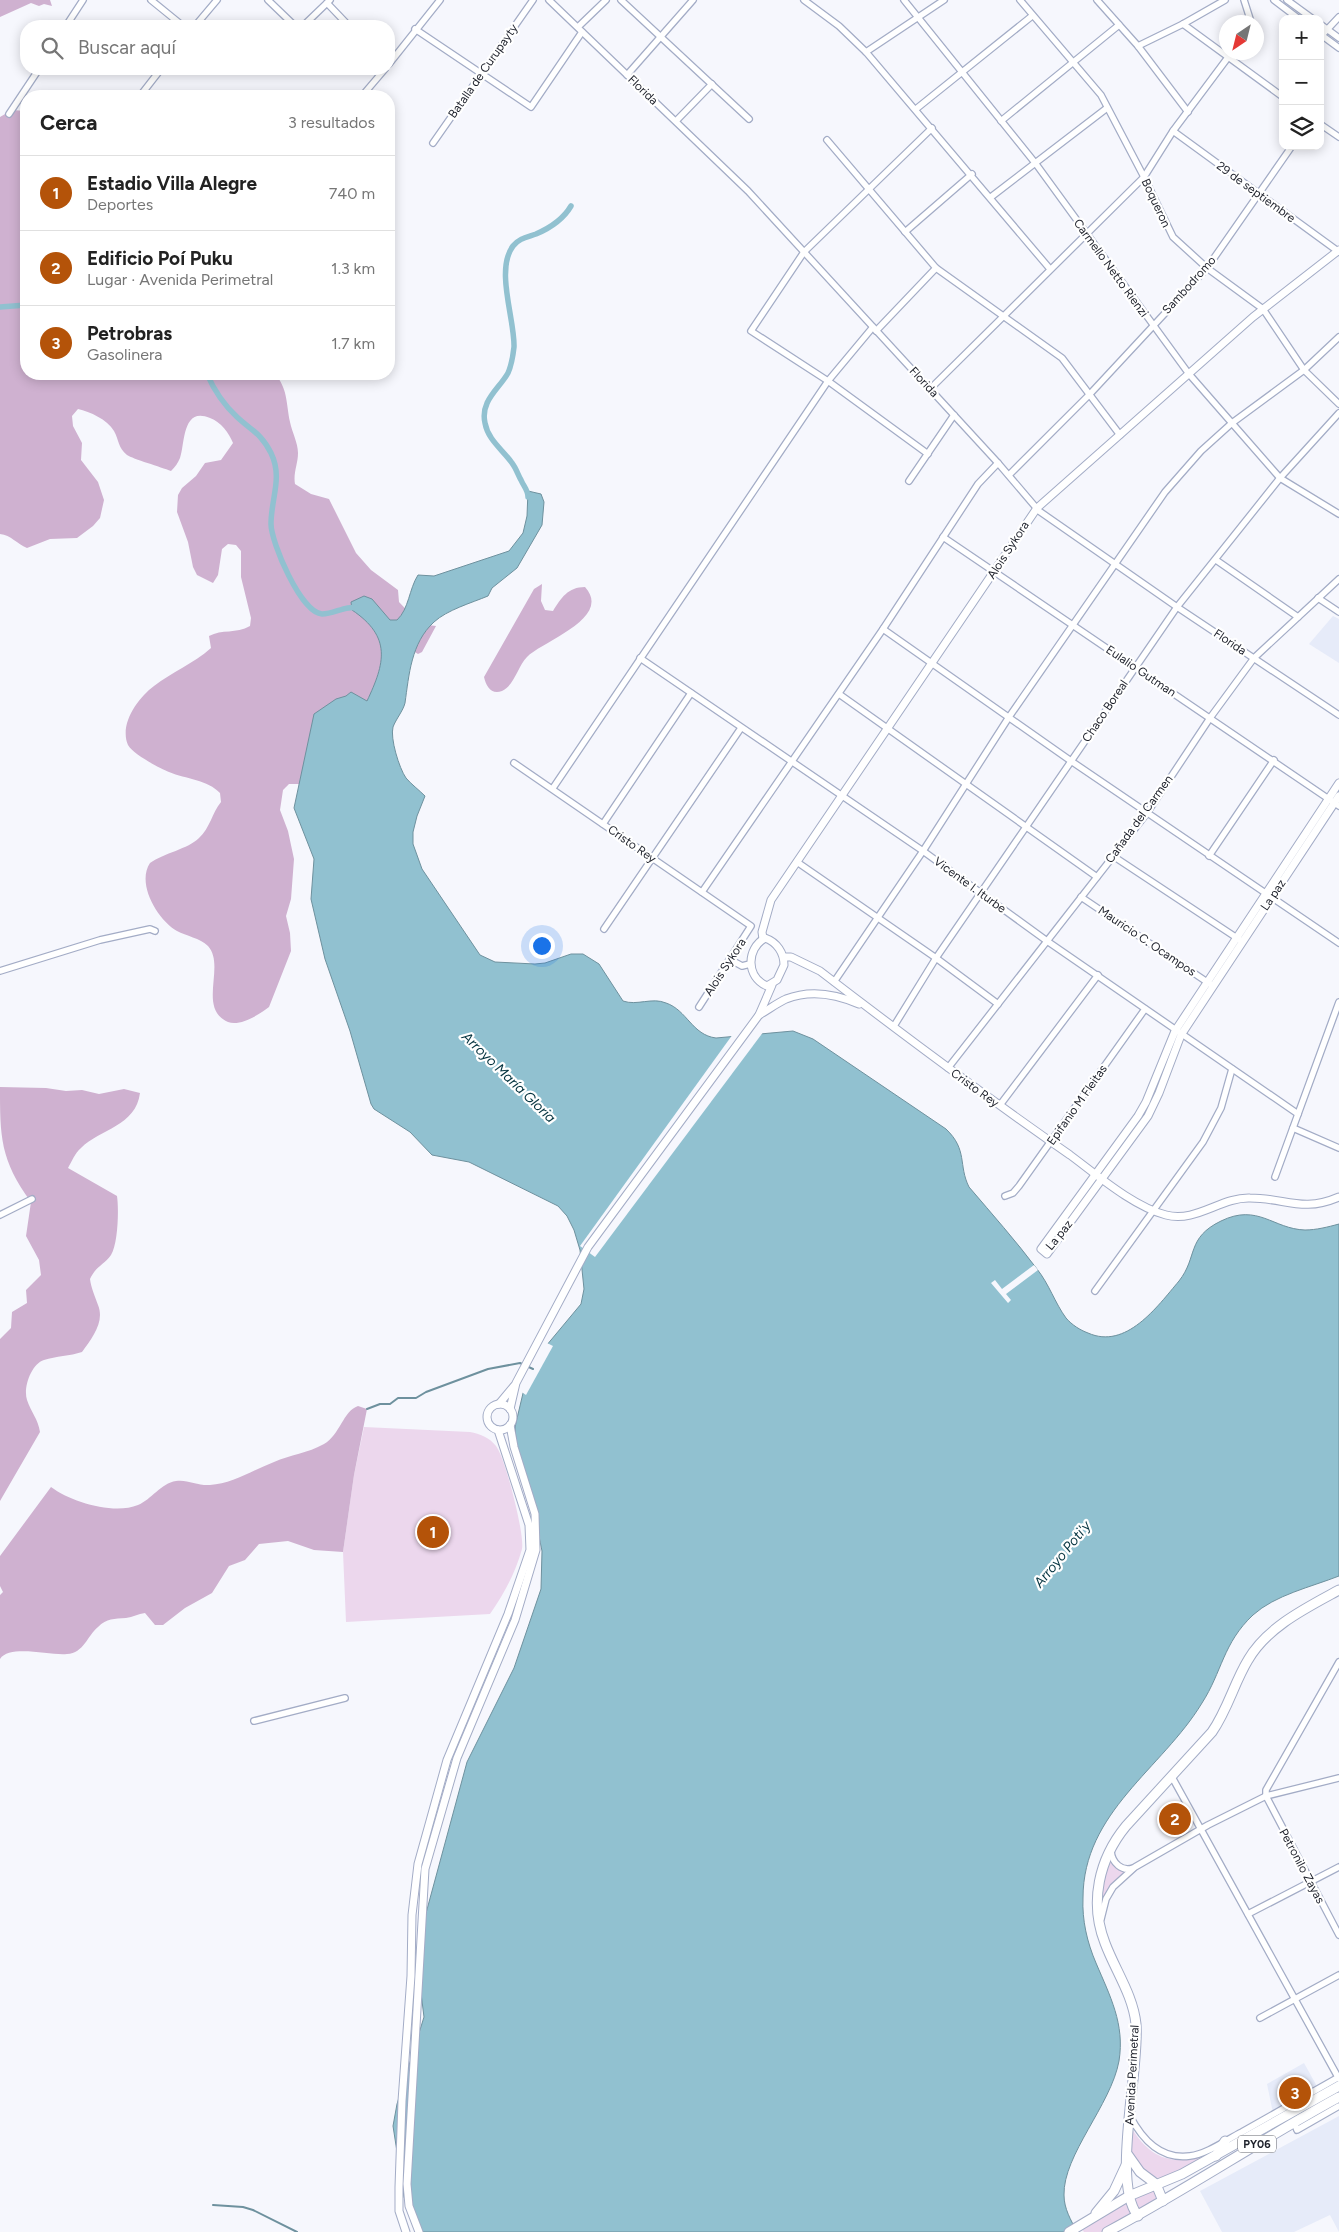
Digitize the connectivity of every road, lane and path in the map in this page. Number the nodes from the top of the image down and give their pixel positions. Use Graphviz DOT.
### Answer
graph roads {
  1 [pos="84,0"];
  2 [pos="151,0"];
  3 [pos="217,0"];
  4 [pos="268,0"];
  5 [pos="440,0"];
  6 [pos="533,0"];
  7 [pos="549,0"];
  8 [pos="606,0"];
  9 [pos="621,0"];
  10 [pos="692,0"];
  11 [pos="804,0"];
  12 [pos="904,0"];
  13 [pos="944,0"];
  14 [pos="1020,0"];
  15 [pos="1099,0"];
  16 [pos="1226,0"];
  17 [pos="1244,0"];
  18 [pos="1274,0"];
  19 [pos="1287,0"];
  20 [pos="329,2"];
  21 [pos="1249,15"];
  22 [pos="1294,15"];
  23 [pos="1308,15"];
  24 [pos="1032,16"];
  25 [pos="918,17"];
  26 [pos="1339,17"];
  27 [pos="70,20"];
  28 [pos="175,20"];
  29 [pos="200,20"];
  30 [pos="289,20"];
  31 [pos="310,20"];
  32 [pos="344,20"];
  33 [pos="1183,24"];
  34 [pos="1119,25"];
  35 [pos="1324,27"];
  36 [pos="415,29"];
  37 [pos="1327,29"];
  38 [pos="580,30"];
  39 [pos="1324,32"];
  40 [pos="661,36"];
  41 [pos="1324,37"];
  42 [pos="1339,38"];
  43 [pos="1138,46"];
  44 [pos="1219,48"];
  45 [pos="1339,48"];
  46 [pos="866,52"];
  47 [pos="395,56"];
  48 [pos="1226,60"];
  49 [pos="1236,60"];
  50 [pos="1072,64"];
  51 [pos="482,72"];
  52 [pos="960,73"];
  53 [pos="35,75"];
  54 [pos="156,75"];
  55 [pos="380,75"];
  56 [pos="627,75"];
  57 [pos="712,84"];
  58 [pos="25,90"];
  59 [pos="145,90"];
  60 [pos="367,90"];
  61 [pos="1279,94"];
  62 [pos="20,98"];
  63 [pos="1107,108"];
  64 [pos="916,109"];
  65 [pos="1188,112"];
  66 [pos="9,114"];
  67 [pos="749,119"];
  68 [pos="1001,121"];
  69 [pos="676,122"];
  70 [pos="1324,127"];
  71 [pos="932,128"];
  72 [pos="1174,131"];
  73 [pos="1339,137"];
  74 [pos="827,140"];
  75 [pos="433,143"];
  76 [pos="1289,150"];
  77 [pos="1036,164"];
  78 [pos="972,174"];
  79 [pos="1144,177"];
  80 [pos="867,188"];
  81 [pos="1258,194"];
  82 [pos="991,197"];
  83 [pos="905,232"];
  84 [pos="1085,233"];
  85 [pos="1338,251"];
  86 [pos="804,252"];
  87 [pos="936,268"];
  88 [pos="1208,268"];
  89 [pos="1050,269"];
  90 [pos="1263,309"];
  91 [pos="1002,317"];
  92 [pos="1152,325"];
  93 [pos="875,329"];
  94 [pos="1339,337"];
  95 [pos="1304,370"];
  96 [pos="1189,374"];
  97 [pos="828,381"];
  98 [pos="930,389"];
  99 [pos="1090,395"];
  100 [pos="1339,404"];
  101 [pos="1339,413"];
  102 [pos="954,415"];
  103 [pos="1232,423"];
  104 [pos="1120,435"];
  105 [pos="928,454"];
  106 [pos="998,463"];
  107 [pos="1009,475"];
  108 [pos="1280,478"];
  109 [pos="909,481"];
  110 [pos="1037,508"];
  111 [pos="1339,514"];
  112 [pos="943,537"];
  113 [pos="1216,560"];
  114 [pos="1114,563"];
  115 [pos="994,572"];
  116 [pos="1339,579"];
  117 [pos="1318,598"];
  118 [pos="1177,607"];
  119 [pos="1339,612"];
  120 [pos="1298,617"];
  121 [pos="1073,624"];
  122 [pos="883,629"];
  123 [pos="640,658"];
  124 [pos="1254,658"];
  125 [pos="932,663"];
  126 [pos="1135,667"];
  127 [pos="691,693"];
  128 [pos="838,694"];
  129 [pos="1339,714"];
  130 [pos="1009,717"];
  131 [pos="1210,718"];
  132 [pos="741,728"];
  133 [pos="886,728"];
  134 [pos="1274,760"];
  135 [pos="1071,761"];
  136 [pos="792,762"];
  137 [pos="514,763"];
  138 [pos="1339,783"];
  139 [pos="966,784"];
  140 [pos="553,788"];
  141 [pos="842,797"];
  142 [pos="1335,801"];
  143 [pos="1147,813"];
  144 [pos="603,824"];
  145 [pos="1027,827"];
  146 [pos="923,851"];
  147 [pos="1114,856"];
  148 [pos="1209,856"];
  149 [pos="652,858"];
  150 [pos="797,862"];
  151 [pos="1097,876"];
  152 [pos="702,892"];
  153 [pos="982,894"];
  154 [pos="1269,895"];
  155 [pos="1081,897"];
  156 [pos="877,917"];
  157 [pos="751,926"];
  158 [pos="604,929"];
  159 [pos="155,931"];
  160 [pos="765,939"];
  161 [pos="1239,940"];
  162 [pos="1046,941"];
  163 [pos="1339,943"];
  164 [pos="784,957"];
  165 [pos="936,958"];
  166 [pos="731,960"];
  167 [pos="798,962"];
  168 [pos="750,964"];
  169 [pos="783,969"];
  170 [pos="0,971"];
  171 [pos="1098,975"];
  172 [pos="834,982"];
  173 [pos="760,983"];
  174 [pos="1210,984"];
  175 [pos="772,985"];
  176 [pos="764,1000"];
  177 [pos="998,1004"];
  178 [pos="1338,1005"];
  179 [pos="699,1007"];
  180 [pos="869,1008"];
  181 [pos="1145,1009"];
  182 [pos="759,1015"];
  183 [pos="894,1026"];
  184 [pos="1178,1033"];
  185 [pos="948,1068"];
  186 [pos="1232,1070"];
  187 [pos="1000,1105"];
  188 [pos="1298,1114"];
  189 [pos="1292,1128"];
  190 [pos="1051,1142"];
  191 [pos="1339,1148"];
  192 [pos="1099,1176"];
  193 [pos="1275,1177"];
  194 [pos="1005,1196"];
  195 [pos="1339,1197"];
  196 [pos="32,1199"];
  197 [pos="1155,1212"];
  198 [pos="0,1215"];
  199 [pos="1095,1291"];
  200 [pos="516,1383"];
  201 [pos="499,1404"];
  202 [pos="510,1409"];
  203 [pos="510,1425"];
  204 [pos="498,1430"];
  205 [pos="1339,1590"];
  206 [pos="1339,1662"];
  207 [pos="345,1698"];
  208 [pos="254,1721"];
  209 [pos="1172,1777"];
  210 [pos="1339,1778"];
  211 [pos="1266,1796"];
  212 [pos="1203,1829"];
  213 [pos="1111,1848"];
  214 [pos="1135,1867"];
  215 [pos="1339,1868"];
  216 [pos="1310,1882"];
  217 [pos="1248,1914"];
  218 [pos="1100,1926"];
  219 [pos="1339,1935"];
  220 [pos="1339,1975"];
  221 [pos="1296,1998"];
  222 [pos="1260,2018"];
  223 [pos="1339,2078"];
  224 [pos="1339,2086"];
  225 [pos="1339,2097"];
  226 [pos="1339,2106"];
  227 [pos="1130,2116"];
  228 [pos="1294,2122"];
  229 [pos="1225,2141"];
  230 [pos="1127,2153"];
  231 [pos="1216,2156"];
  232 [pos="1127,2163"];
  233 [pos="1156,2184"];
  234 [pos="1130,2196"];
  235 [pos="1163,2201"];
  236 [pos="1138,2216"];
  237 [pos="1090,2220"];
  238 [pos="406,2232"];
  239 [pos="418,2232"];
  240 [pos="1069,2232"];
  241 [pos="1107,2232"];
  1 -- 27 [label="street"];
  2 -- 28 [label="street"];
  3 -- 29 [label="street"];
  4 -- 30 [label="street"];
  5 -- 36 [label="street"];
  6 -- 51 [label="street, Batalla de Curupayty"];
  7 -- 38 [label="street, Florida"];
  8 -- 38 [label="street"];
  9 -- 40 [label="street"];
  10 -- 40 [label="street"];
  11 -- 46 [label="street"];
  12 -- 25 [label="street, Carmello Netto Rienzi"];
  13 -- 25 [label="street"];
  14 -- 24 [label="street, Boqueron"];
  15 -- 34 [label="street"];
  16 -- 33 [label="street"];
  17 -- 21 [label="street"];
  18 -- 22 [label="street"];
  19 -- 23 [label="street"];
  20 -- 31 [label="street"];
  20 -- 32 [label="street"];
  24 -- 50 [label="street, Boqueron"];
  24 -- 52 [label="street"];
  25 -- 46 [label="street"];
  25 -- 52 [label="street, Carmello Netto Rienzi"];
  26 -- 37 [label="street"];
  33 -- 43 [label="street"];
  33 -- 44 [label="street"];
  34 -- 43 [label="street"];
  34 -- 50 [label="street"];
  35 -- 37 [label="street"];
  36 -- 47 [label="street"];
  36 -- 51 [label="street"];
  37 -- 39 [label="street"];
  37 -- 42 [label="street"];
  38 -- 51 [label="street"];
  38 -- 56 [label="street, Florida"];
  40 -- 56 [label="street"];
  40 -- 57 [label="street"];
  41 -- 45 [label="street"];
  43 -- 65 [label="street"];
  46 -- 64 [label="street"];
  48 -- 65 [label="street"];
  49 -- 61 [label="street"];
  50 -- 63 [label="street, Boqueron"];
  50 -- 68 [label="street"];
  51 -- 75 [label="street, Batalla de Curupayty"];
  52 -- 64 [label="street"];
  52 -- 68 [label="street, Carmello Netto Rienzi"];
  53 -- 58 [label="street"];
  54 -- 59 [label="street"];
  55 -- 60 [label="street"];
  56 -- 69 [label="street, Florida"];
  57 -- 67 [label="street"];
  57 -- 69 [label="street"];
  62 -- 66 [label="street"];
  63 -- 77 [label="street"];
  63 -- 79 [label="street, Boqueron"];
  64 -- 71 [label="street"];
  65 -- 72 [label="street"];
  68 -- 77 [label="street, Carmello Netto Rienzi"];
  69 -- 86 [label="street, Florida"];
  70 -- 73 [label="street"];
  71 -- 78 [label="street"];
  71 -- 80 [label="street"];
  72 -- 79 [label="street"];
  72 -- 81 [label="street, 29 de septiembre"];
  74 -- 80 [label="street"];
  76 -- 81 [label="street, Sambodromo"];
  77 -- 82 [label="street"];
  77 -- 84 [label="street, Carmello Netto Rienzi"];
  78 -- 82 [label="street"];
  78 -- 83 [label="street"];
  79 -- 84 [label="street"];
  79 -- 88 [label="street, Boqueron"];
  80 -- 83 [label="street"];
  80 -- 86 [label="street"];
  81 -- 85 [label="street, 29 de septiembre"];
  81 -- 88 [label="street, Sambodromo"];
  82 -- 89 [label="street"];
  83 -- 87 [label="street"];
  84 -- 89 [label="street"];
  84 -- 92 [label="street, Carmello Netto Rienzi"];
  85 -- 90 [label="street, Alois Sykora"];
  86 -- 93 [label="street, Florida"];
  86 -- 97 [label="street"];
  87 -- 91 [label="street"];
  87 -- 93 [label="street"];
  88 -- 90 [label="street, Boqueron"];
  88 -- 92 [label="street, Sambodromo"];
  89 -- 91 [label="street"];
  90 -- 95 [label="street, Boqueron"];
  90 -- 96 [label="street, Alois Sykora"];
  91 -- 98 [label="street"];
  91 -- 99 [label="street"];
  92 -- 96 [label="street, Carmello Netto Rienzi"];
  92 -- 99 [label="street, Sambodromo"];
  93 -- 97 [label="street"];
  93 -- 98 [label="street, Florida"];
  94 -- 95 [label="street"];
  95 -- 100 [label="street, Boqueron"];
  95 -- 103 [label="street"];
  96 -- 103 [label="street, Carmello Netto Rienzi"];
  96 -- 104 [label="street, Alois Sykora"];
  97 -- 105 [label="street"];
  97 -- 123 [label="street"];
  98 -- 102 [label="street, Florida"];
  99 -- 104 [label="street"];
  99 -- 107 [label="street, Sambodromo"];
  101 -- 108 [label="street, Chaco Boreal"];
  102 -- 105 [label="street"];
  102 -- 106 [label="street, Florida"];
  103 -- 108 [label="street, Carmello Netto Rienzi"];
  103 -- 114 [label="street"];
  104 -- 110 [label="street, Alois Sykora"];
  105 -- 109 [label="street"];
  106 -- 107 [label="street, Florida"];
  106 -- 112 [label="street"];
  107 -- 110 [label="street, Florida"];
  108 -- 111 [label="street, Carmello Netto Rienzi"];
  108 -- 113 [label="street, Chaco Boreal"];
  110 -- 114 [label="street, Florida"];
  110 -- 115 [label="street, Alois Sykora"];
  112 -- 115 [label="street, Eulalio Gutman"];
  112 -- 122 [label="street"];
  113 -- 118 [label="street, Chaco Boreal"];
  113 -- 120 [label="street"];
  114 -- 118 [label="street, Florida"];
  114 -- 121 [label="street"];
  115 -- 121 [label="street, Eulalio Gutman"];
  115 -- 125 [label="street, Alois Sykora"];
  116 -- 117 [label="street, Cañada del Carmen"];
  117 -- 119 [label="street"];
  117 -- 120 [label="street, Cañada del Carmen"];
  118 -- 124 [label="street, Florida"];
  118 -- 126 [label="street, Chaco Boreal"];
  120 -- 124 [label="street, Cañada del Carmen"];
  121 -- 126 [label="street, Eulalio Gutman"];
  121 -- 130 [label="street"];
  122 -- 125 [label="street"];
  122 -- 128 [label="street"];
  123 -- 127 [label="street, Vicente I. Iturbe"];
  123 -- 140 [label="street"];
  124 -- 129 [label="street, Florida"];
  124 -- 131 [label="street, Cañada del Carmen"];
  125 -- 130 [label="street"];
  125 -- 133 [label="street, Alois Sykora"];
  126 -- 131 [label="street, Eulalio Gutman"];
  126 -- 135 [label="street, Chaco Boreal"];
  127 -- 132 [label="street, Vicente I. Iturbe"];
  127 -- 144 [label="street"];
  128 -- 133 [label="street"];
  128 -- 136 [label="street"];
  130 -- 135 [label="street"];
  130 -- 139 [label="street"];
  131 -- 134 [label="street, Eulalio Gutman"];
  131 -- 143 [label="street, Cañada del Carmen"];
  132 -- 136 [label="street, Vicente I. Iturbe"];
  132 -- 149 [label="street"];
  133 -- 139 [label="street"];
  133 -- 141 [label="street, Alois Sykora"];
  134 -- 142 [label="street, Eulalio Gutman"];
  134 -- 148 [label="street"];
  135 -- 143 [label="street"];
  135 -- 145 [label="street, Chaco Boreal"];
  136 -- 141 [label="street, Vicente I. Iturbe"];
  136 -- 152 [label="street"];
  137 -- 140 [label="street, Cristo Rey"];
  138 -- 142 [label="street, La paz"];
  139 -- 145 [label="street"];
  139 -- 146 [label="street"];
  140 -- 144 [label="street, Cristo Rey"];
  141 -- 146 [label="street, Vicente I. Iturbe"];
  141 -- 150 [label="street, Alois Sykora"];
  142 -- 154 [label="street, La paz"];
  143 -- 147 [label="street, Cañada del Carmen"];
  143 -- 148 [label="street"];
  144 -- 149 [label="street, Cristo Rey"];
  145 -- 151 [label="street"];
  145 -- 153 [label="street, Chaco Boreal"];
  146 -- 153 [label="street, Vicente I. Iturbe"];
  146 -- 156 [label="street"];
  147 -- 151 [label="street, Cañada del Carmen"];
  147 -- 161 [label="street"];
  148 -- 154 [label="street"];
  149 -- 152 [label="street, Cristo Rey"];
  149 -- 158 [label="street"];
  150 -- 156 [label="street"];
  150 -- 160 [label="street, Alois Sykora"];
  151 -- 155 [label="street, Cañada del Carmen"];
  152 -- 157 [label="street, Cristo Rey"];
  153 -- 162 [label="street, Vicente I. Iturbe"];
  153 -- 165 [label="street, Chaco Boreal"];
  154 -- 161 [label="street, La paz"];
  154 -- 163 [label="street"];
  155 -- 162 [label="street, Cañada del Carmen"];
  155 -- 174 [label="street, Mauricio C. Ocampos"];
  156 -- 165 [label="street"];
  156 -- 172 [label="street"];
  157 -- 166 [label="street, Alois Sykora"];
  159 -- 170 [label="street"];
  160 -- 164 [label="street"];
  160 -- 168 [label="street"];
  161 -- 174 [label="street, La paz"];
  162 -- 171 [label="street, Vicente I. Iturbe"];
  162 -- 177 [label="street, Cañada del Carmen"];
  164 -- 167 [label="street, Cristo Rey"];
  164 -- 169 [label="street"];
  165 -- 177 [label="street"];
  165 -- 183 [label="street, Chaco Boreal"];
  166 -- 168 [label="street"];
  166 -- 179 [label="street, Alois Sykora"];
  167 -- 169 [label="street"];
  167 -- 172 [label="street, Cristo Rey"];
  168 -- 173 [label="street"];
  169 -- 175 [label="street"];
  171 -- 181 [label="street, Vicente I. Iturbe"];
  171 -- 187 [label="street"];
  172 -- 180 [label="street, Cristo Rey"];
  173 -- 175 [label="street"];
  173 -- 176 [label="street"];
  174 -- 184 [label="street, La paz"];
  175 -- 176 [label="street"];
  176 -- 182 [label="street"];
  177 -- 185 [label="street, Cañada del Carmen"];
  178 -- 188 [label="street"];
  180 -- 182 [label="street"];
  180 -- 183 [label="street, Cristo Rey"];
  181 -- 184 [label="street, Vicente I. Iturbe"];
  181 -- 190 [label="street, Epifanio M Fleitas"];
  182 -- 200 [label="street"];
  183 -- 185 [label="street, Cristo Rey"];
  184 -- 186 [label="street, Vicente I. Iturbe"];
  184 -- 192 [label="street, La paz"];
  185 -- 187 [label="street, Cristo Rey"];
  186 -- 188 [label="street, Vicente I. Iturbe"];
  186 -- 197 [label="street"];
  187 -- 190 [label="street, Cristo Rey"];
  188 -- 189 [label="street"];
  189 -- 191 [label="street"];
  189 -- 193 [label="street"];
  190 -- 192 [label="street, Cristo Rey"];
  190 -- 194 [label="street, Epifanio M Fleitas"];
  192 -- 192 [label="street, La paz"];
  192 -- 197 [label="street, Cristo Rey"];
  195 -- 197 [label="street"];
  196 -- 198 [label="street"];
  197 -- 199 [label="street"];
  200 -- 201 [label="street"];
  200 -- 202 [label="street"];
  201 -- 202 [label="street"];
  201 -- 204 [label="street"];
  202 -- 203 [label="street"];
  203 -- 204 [label="street"];
  203 -- 239 [label="street"];
  204 -- 238 [label="street"];
  205 -- 209 [label="main road, Avenida Perimetral"];
  206 -- 211 [label="street"];
  207 -- 208 [label="street"];
  209 -- 212 [label="street"];
  209 -- 213 [label="main road, Avenida Perimetral"];
  210 -- 211 [label="street"];
  211 -- 212 [label="street"];
  211 -- 216 [label="street, Petronilo Zayas"];
  212 -- 214 [label="street"];
  212 -- 217 [label="street"];
  213 -- 214 [label="street"];
  213 -- 218 [label="main road, Avenida Perimetral"];
  214 -- 218 [label="street"];
  215 -- 216 [label="street"];
  216 -- 217 [label="street"];
  216 -- 219 [label="street, Petronilo Zayas"];
  217 -- 221 [label="street"];
  218 -- 227 [label="main road, Avenida Perimetral"];
  220 -- 221 [label="street"];
  221 -- 222 [label="street"];
  221 -- 223 [label="street"];
  223 -- 229 [label="street"];
  224 -- 231 [label="main road, PY06"];
  225 -- 228 [label="main road, PY06"];
  226 -- 228 [label="street"];
  227 -- 229 [label="street"];
  227 -- 230 [label="main road, Avenida Perimetral"];
  228 -- 235 [label="main road, PY06"];
  229 -- 231 [label="main road"];
  230 -- 232 [label="main road, Avenida Perimetral"];
  230 -- 233 [label="main road"];
  231 -- 233 [label="main road, PY06"];
  232 -- 234 [label="main road, Avenida Perimetral"];
  232 -- 237 [label="main road"];
  233 -- 234 [label="main road, PY06"];
  233 -- 235 [label="main road"];
  234 -- 236 [label="main road, Avenida Perimetral"];
  234 -- 237 [label="main road, PY06"];
  235 -- 236 [label="main road, PY06"];
  236 -- 241 [label="main road, PY06"];
  237 -- 240 [label="main road, PY06"];
}
